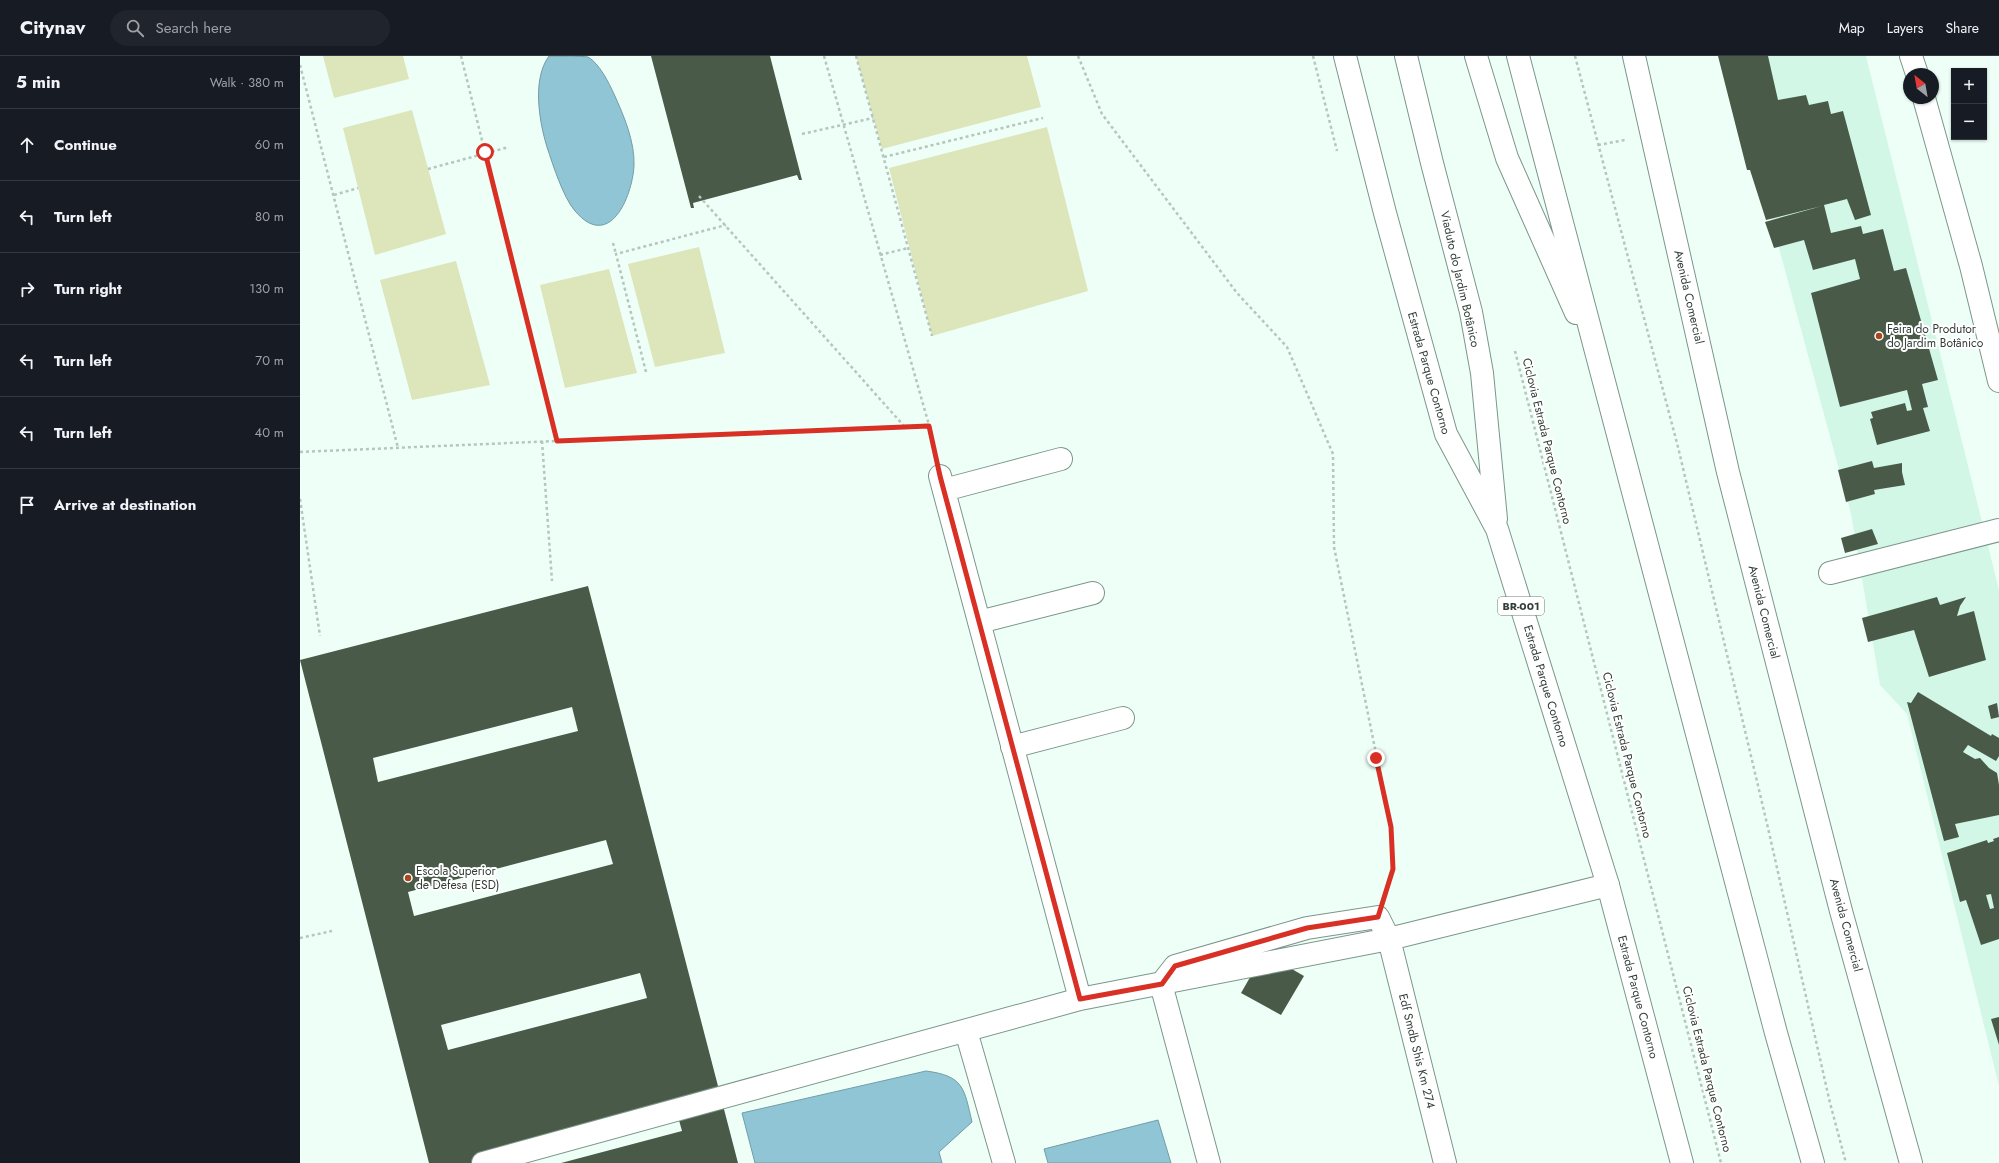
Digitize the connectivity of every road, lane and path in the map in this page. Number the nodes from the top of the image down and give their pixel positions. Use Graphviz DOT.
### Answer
graph roads {
  1 [pos="461,56"];
  2 [pos="824,56"];
  3 [pos="856,56"];
  4 [pos="1078,56"];
  5 [pos="1313,56"];
  6 [pos="1345,56"];
  7 [pos="1406,56"];
  8 [pos="1476,56"];
  9 [pos="1518,56"];
  10 [pos="1575,56"];
  11 [pos="1634,56"];
  12 [pos="1911,56"];
  13 [pos="300,65"];
  14 [pos="1915,68"];
  15 [pos="1926,104"];
  16 [pos="873,118"];
  17 [pos="1043,118"];
  18 [pos="844,125"];
  19 [pos="802,134"];
  20 [pos="509,147"];
  21 [pos="1337,151"];
  22 [pos="485,152"];
  23 [pos="884,157"];
  24 [pos="428,169"];
  25 [pos="358,188"];
  26 [pos="334,195"];
  27 [pos="699,196"];
  28 [pos="726,225"];
  29 [pos="613,243"];
  30 [pos="908,248"];
  31 [pos="616,254"];
  32 [pos="880,255"];
  33 [pos="932,336"];
  34 [pos="1515,351"];
  35 [pos="646,372"];
  36 [pos="1604,376"];
  37 [pos="1999,381"];
  38 [pos="929,426"];
  39 [pos="904,427"];
  40 [pos="542,441"];
  41 [pos="557,441"];
  42 [pos="398,448"];
  43 [pos="300,452"];
  44 [pos="1061,458"];
  45 [pos="942,483"];
  46 [pos="300,499"];
  47 [pos="1497,529"];
  48 [pos="1999,530"];
  49 [pos="1830,573"];
  50 [pos="552,581"];
  51 [pos="1093,593"];
  52 [pos="979,622"];
  53 [pos="320,636"];
  54 [pos="1123,718"];
  55 [pos="1012,747"];
  56 [pos="1608,885"];
  57 [pos="1378,917"];
  58 [pos="332,931"];
  59 [pos="300,938"];
  60 [pos="1389,939"];
  61 [pos="1162,984"];
  62 [pos="1080,999"];
  63 [pos="966,1031"];
  64 [pos="483,1163"];
  65 [pos="1004,1163"];
  66 [pos="1209,1163"];
  67 [pos="1445,1163"];
  68 [pos="1682,1163"];
  69 [pos="1721,1163"];
  70 [pos="1813,1163"];
  71 [pos="1846,1163"];
  72 [pos="1911,1163"];
  1 -- 22 [label="path"];
  2 -- 18 [label="path"];
  3 -- 16 [label="path"];
  4 -- 57 [label="path"];
  5 -- 21 [label="path"];
  6 -- 47 [label="main road, Estrada Parque Contorno / BR-001"];
  7 -- 47 [label="main road, Viaduto do Jardim Botânico"];
  8 -- 36 [label="main road"];
  9 -- 36 [label="main road"];
  10 -- 71 [label="path"];
  11 -- 72 [label="main road, Avenida Comercial"];
  12 -- 14 [label="main road"];
  13 -- 26 [label="path"];
  15 -- 37 [label="main road"];
  16 -- 18 [label="path"];
  16 -- 23 [label="path"];
  17 -- 23 [label="path"];
  18 -- 19 [label="path"];
  18 -- 32 [label="path"];
  20 -- 22 [label="path"];
  22 -- 24 [label="path"];
  22 -- 41 [label="path"];
  23 -- 30 [label="path"];
  25 -- 26 [label="path"];
  26 -- 42 [label="path"];
  27 -- 28 [label="path"];
  28 -- 31 [label="path"];
  28 -- 39 [label="path"];
  29 -- 31 [label="path"];
  30 -- 32 [label="path"];
  30 -- 33 [label="path"];
  31 -- 35 [label="path"];
  32 -- 38 [label="path"];
  34 -- 69 [label="path, Ciclovia Estrada Parque Contorno"];
  36 -- 70 [label="main road"];
  38 -- 39 [label="path"];
  38 -- 45 [label="path"];
  39 -- 41 [label="path"];
  40 -- 41 [label="path"];
  40 -- 42 [label="path"];
  40 -- 50 [label="path"];
  42 -- 43 [label="path"];
  44 -- 45 [label="main road"];
  45 -- 52 [label="main road"];
  46 -- 53 [label="path"];
  47 -- 56 [label="main road, Estrada Parque Contorno / BR-001"];
  48 -- 49 [label="main road"];
  51 -- 52 [label="main road"];
  52 -- 55 [label="main road"];
  54 -- 55 [label="main road"];
  55 -- 62 [label="main road"];
  56 -- 60 [label="main road"];
  56 -- 68 [label="main road, Estrada Parque Contorno / BR-001"];
  57 -- 60 [label="main road, Edf Smdb Shis Km 274"];
  57 -- 61 [label="main road"];
  58 -- 59 [label="path"];
  60 -- 61 [label="main road"];
  60 -- 67 [label="main road, Edf Smdb Shis Km 274"];
  61 -- 62 [label="main road"];
  61 -- 66 [label="main road"];
  62 -- 63 [label="main road"];
  63 -- 64 [label="main road"];
  63 -- 65 [label="main road"];
}
